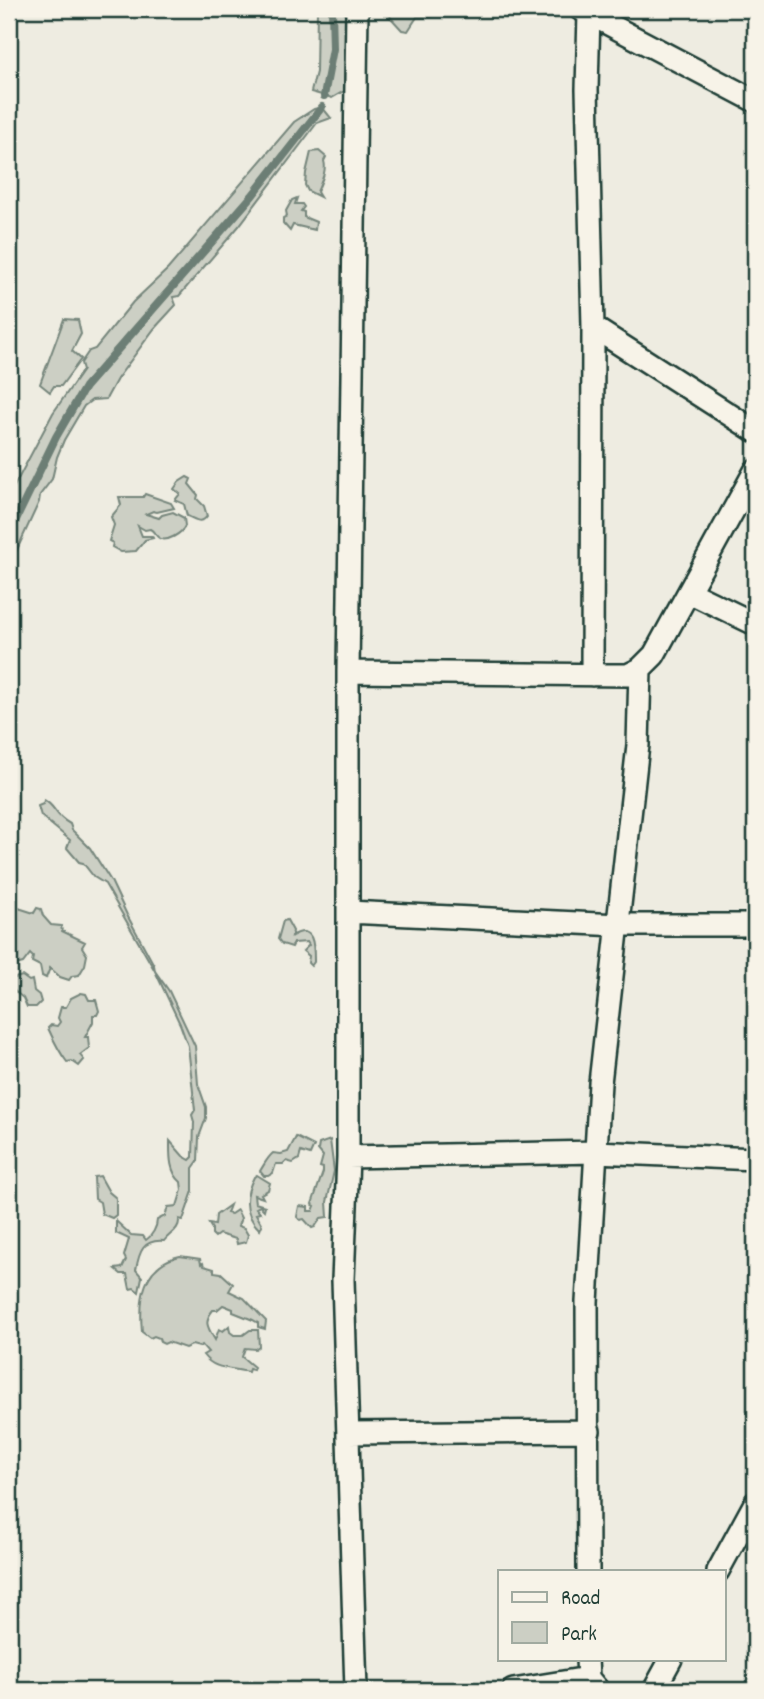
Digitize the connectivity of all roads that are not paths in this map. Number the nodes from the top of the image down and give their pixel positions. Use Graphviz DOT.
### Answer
graph roads {
  1 [pos="357,9"];
  2 [pos="584,11"];
  3 [pos="755,101"];
  4 [pos="593,327"];
  5 [pos="755,431"];
  6 [pos="755,471"];
  7 [pos="689,592"];
  8 [pos="755,624"];
  9 [pos="640,669"];
  10 [pos="348,672"];
  11 [pos="592,675"];
  12 [pos="348,912"];
  13 [pos="619,925"];
  14 [pos="755,925"];
  15 [pos="596,1152"];
  16 [pos="348,1157"];
  17 [pos="755,1159"];
  18 [pos="589,1431"];
  19 [pos="348,1433"];
  20 [pos="755,1503"];
  21 [pos="588,1570"];
  22 [pos="719,1570"];
  23 [pos="670,1660"];
  24 [pos="591,1676"];
  25 [pos="356,1690"];
  26 [pos="513,1690"];
  27 [pos="653,1690"];
  1 -- 10 [label="street"];
  2 -- 3 [label="street"];
  2 -- 4 [label="street"];
  4 -- 5 [label="street"];
  4 -- 11 [label="street"];
  6 -- 7 [label="street"];
  7 -- 8 [label="street"];
  7 -- 9 [label="street"];
  9 -- 11 [label="street"];
  9 -- 13 [label="street"];
  10 -- 11 [label="street"];
  10 -- 12 [label="street"];
  12 -- 13 [label="street"];
  12 -- 16 [label="street"];
  13 -- 14 [label="street"];
  13 -- 15 [label="street"];
  15 -- 16 [label="street"];
  15 -- 17 [label="street"];
  15 -- 18 [label="street"];
  16 -- 19 [label="street"];
  18 -- 19 [label="street"];
  18 -- 21 [label="street"];
  19 -- 25 [label="street"];
  20 -- 22 [label="street"];
  23 -- 27 [label="street"];
  24 -- 26 [label="street"];
}
